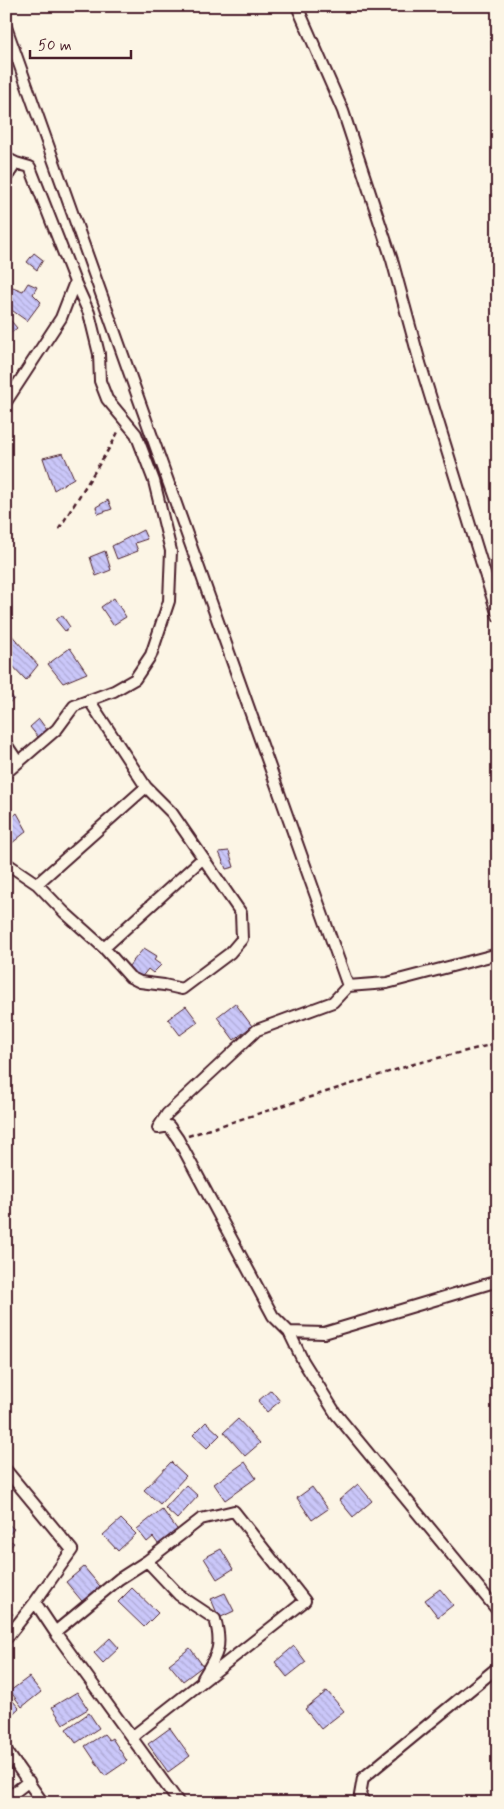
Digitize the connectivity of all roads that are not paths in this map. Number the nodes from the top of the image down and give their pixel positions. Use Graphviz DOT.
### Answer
graph roads {
  1 [pos="297,6"];
  2 [pos="6,27"];
  3 [pos="6,158"];
  4 [pos="16,163"];
  5 [pos="6,178"];
  6 [pos="75,282"];
  7 [pos="6,402"];
  8 [pos="498,616"];
  9 [pos="89,700"];
  10 [pos="6,744"];
  11 [pos="18,762"];
  12 [pos="6,773"];
  13 [pos="146,786"];
  14 [pos="203,858"];
  15 [pos="6,864"];
  16 [pos="37,884"];
  17 [pos="104,948"];
  18 [pos="498,954"];
  19 [pos="348,986"];
  20 [pos="498,1281"];
  21 [pos="289,1332"];
  22 [pos="6,1470"];
  23 [pos="146,1561"];
  24 [pos="35,1602"];
  25 [pos="498,1611"];
  26 [pos="55,1632"];
  27 [pos="6,1639"];
  28 [pos="498,1666"];
  29 [pos="200,1684"];
  30 [pos="132,1737"];
  31 [pos="6,1750"];
  32 [pos="29,1781"];
  33 [pos="6,1799"];
  34 [pos="43,1803"];
  35 [pos="179,1803"];
  36 [pos="365,1803"];
  1 -- 8 [label="street"];
  2 -- 19 [label="street"];
  3 -- 4 [label="street"];
  4 -- 5 [label="street"];
  4 -- 6 [label="street"];
  6 -- 7 [label="street"];
  6 -- 9 [label="street"];
  9 -- 11 [label="street"];
  9 -- 13 [label="street"];
  10 -- 11 [label="street"];
  11 -- 12 [label="street"];
  13 -- 14 [label="street"];
  13 -- 16 [label="street"];
  14 -- 17 [label="street"];
  14 -- 17 [label="street"];
  15 -- 16 [label="street"];
  16 -- 17 [label="street"];
  18 -- 19 [label="street"];
  19 -- 21 [label="street"];
  20 -- 21 [label="street"];
  21 -- 25 [label="street"];
  22 -- 24 [label="street"];
  23 -- 26 [label="street"];
  23 -- 29 [label="street"];
  23 -- 29 [label="street"];
  24 -- 26 [label="street"];
  24 -- 27 [label="street"];
  26 -- 30 [label="street"];
  28 -- 36 [label="street"];
  29 -- 30 [label="street"];
  30 -- 35 [label="street"];
  31 -- 32 [label="street"];
  32 -- 33 [label="street"];
  32 -- 34 [label="street"];
}
